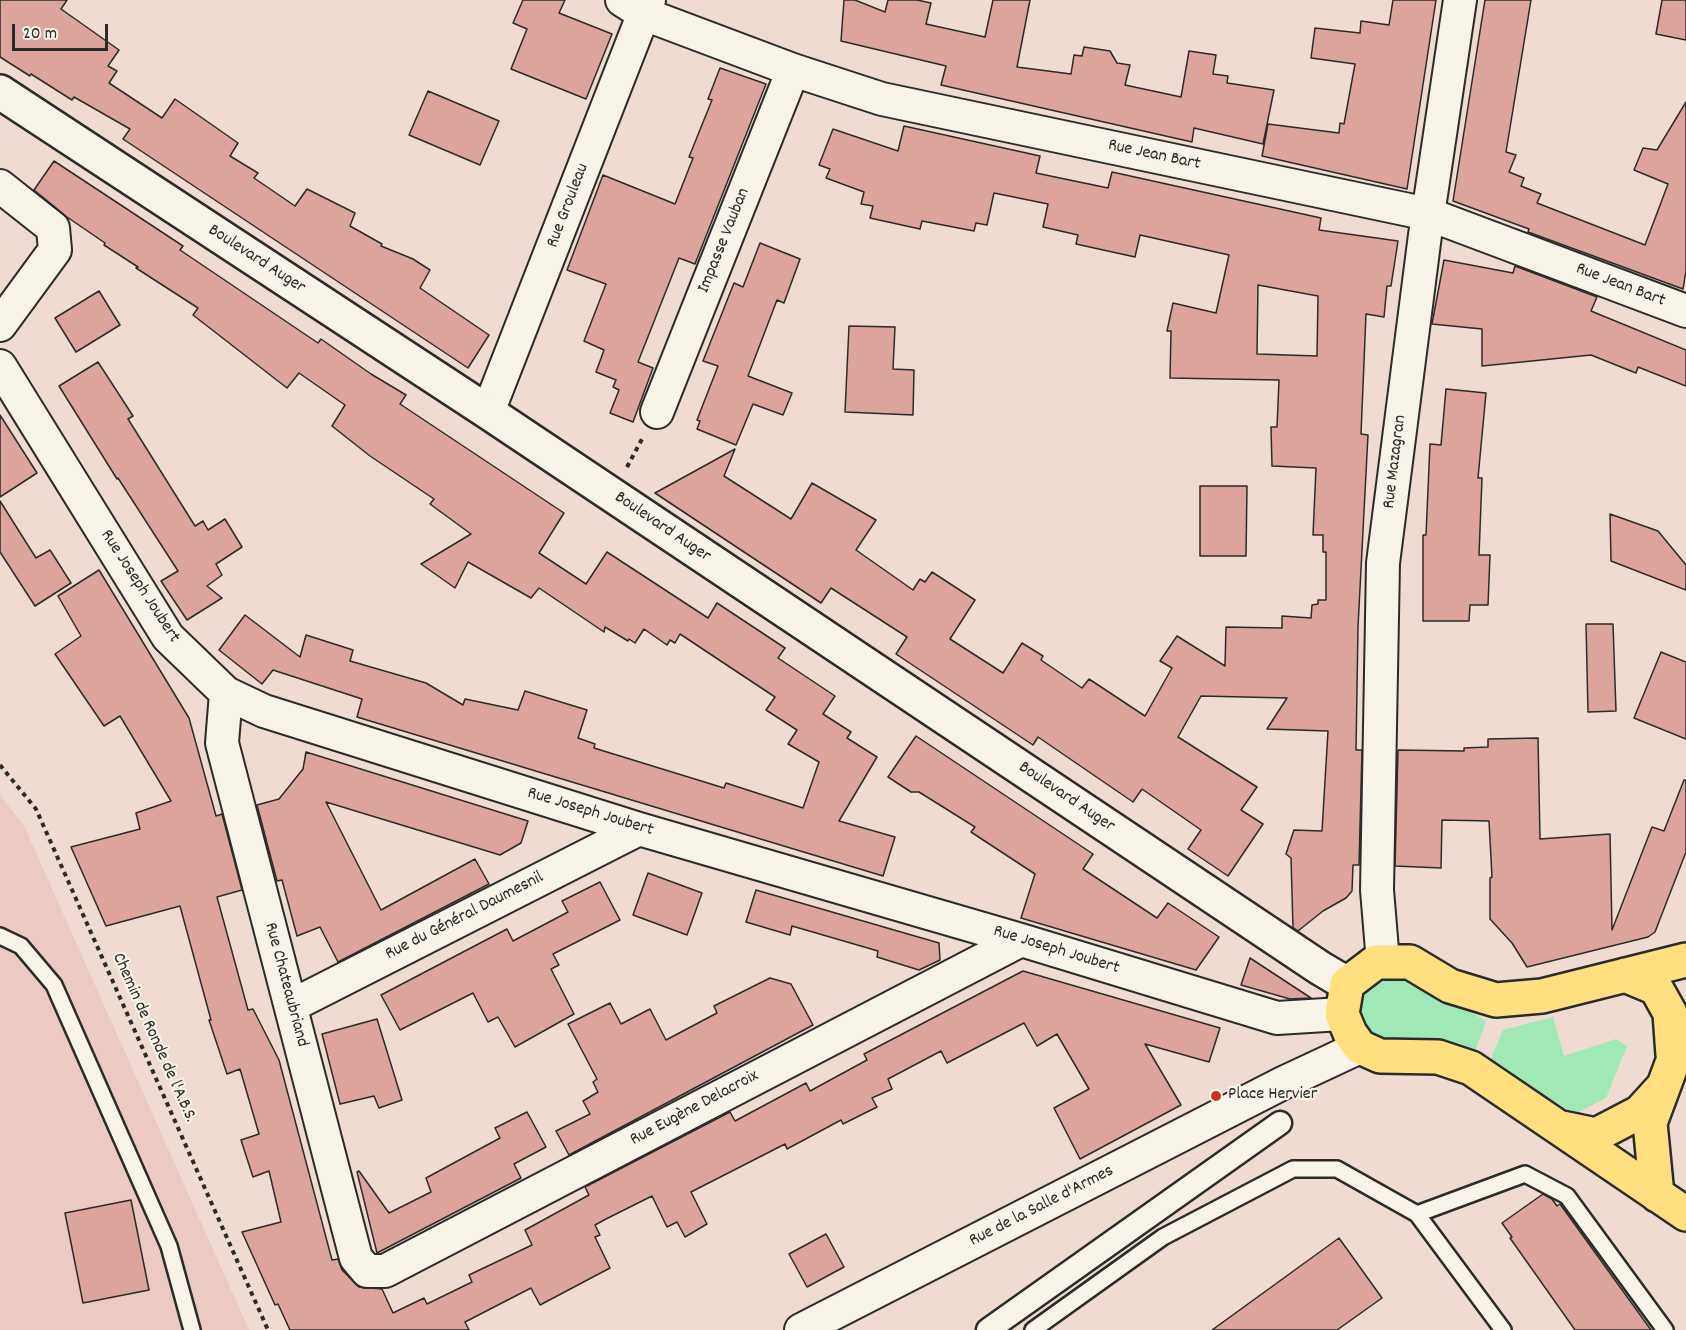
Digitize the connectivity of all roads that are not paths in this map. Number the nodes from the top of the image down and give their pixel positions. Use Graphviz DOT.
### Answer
graph roads {
  1 [pos="1460,0"];
  2 [pos="638,5"];
  3 [pos="793,70"];
  4 [pos="0,93"];
  5 [pos="0,186"];
  6 [pos="1428,214"];
  7 [pos="1686,311"];
  8 [pos="0,325"];
  9 [pos="0,366"];
  10 [pos="488,412"];
  11 [pos="657,412"];
  12 [pos="226,693"];
  13 [pos="639,829"];
  14 [pos="0,936"];
  15 [pos="1021,940"];
  16 [pos="1686,960"];
  17 [pos="1383,962"];
  18 [pos="1625,975"];
  19 [pos="1337,989"];
  20 [pos="291,1006"];
  21 [pos="1686,1026"];
  22 [pos="1360,1047"];
  23 [pos="1669,1073"];
  24 [pos="1280,1123"];
  25 [pos="1557,1127"];
  26 [pos="1657,1195"];
  27 [pos="1417,1214"];
  28 [pos="1686,1214"];
  29 [pos="367,1271"];
  30 [pos="192,1330"];
  31 [pos="801,1330"];
  32 [pos="988,1330"];
  33 [pos="1033,1330"];
  34 [pos="1503,1330"];
  35 [pos="1665,1330"];
  1 -- 6 [label="street, Rue Mazagran"];
  2 -- 3 [label="street, Rue Jean Bart"];
  2 -- 10 [label="street, Rue Grouleau"];
  3 -- 6 [label="street, Rue Jean Bart"];
  3 -- 11 [label="street, Impasse Vauban"];
  4 -- 10 [label="street, Boulevard Auger"];
  5 -- 8 [label="street"];
  6 -- 7 [label="street, Rue Jean Bart"];
  6 -- 17 [label="street, Rue Mazagran"];
  9 -- 12 [label="street, Rue Joseph Joubert"];
  10 -- 19 [label="street, Boulevard Auger"];
  12 -- 13 [label="street, Rue Joseph Joubert"];
  12 -- 20 [label="street, Rue Chateaubriand"];
  13 -- 15 [label="street, Rue Joseph Joubert"];
  13 -- 20 [label="street, Rue du Général Daumesnil"];
  14 -- 30 [label="lane"];
  15 -- 19 [label="street, Rue Joseph Joubert"];
  15 -- 29 [label="street, Rue Eugène Delacroix"];
  16 -- 18 [label="main road"];
  17 -- 18 [label="main road"];
  17 -- 19 [label="main road"];
  18 -- 23 [label="main road"];
  19 -- 22 [label="main road"];
  20 -- 29 [label="street, Rue Chateaubriand"];
  21 -- 23 [label="main road"];
  22 -- 25 [label="main road"];
  22 -- 31 [label="street, Rue de la Salle d'Armes"];
  23 -- 25 [label="main road"];
  23 -- 26 [label="main road"];
  24 -- 32 [label="street"];
  25 -- 26 [label="main road"];
  26 -- 28 [label="main road"];
  27 -- 33 [label="lane"];
  27 -- 34 [label="lane"];
  27 -- 35 [label="lane"];
}
